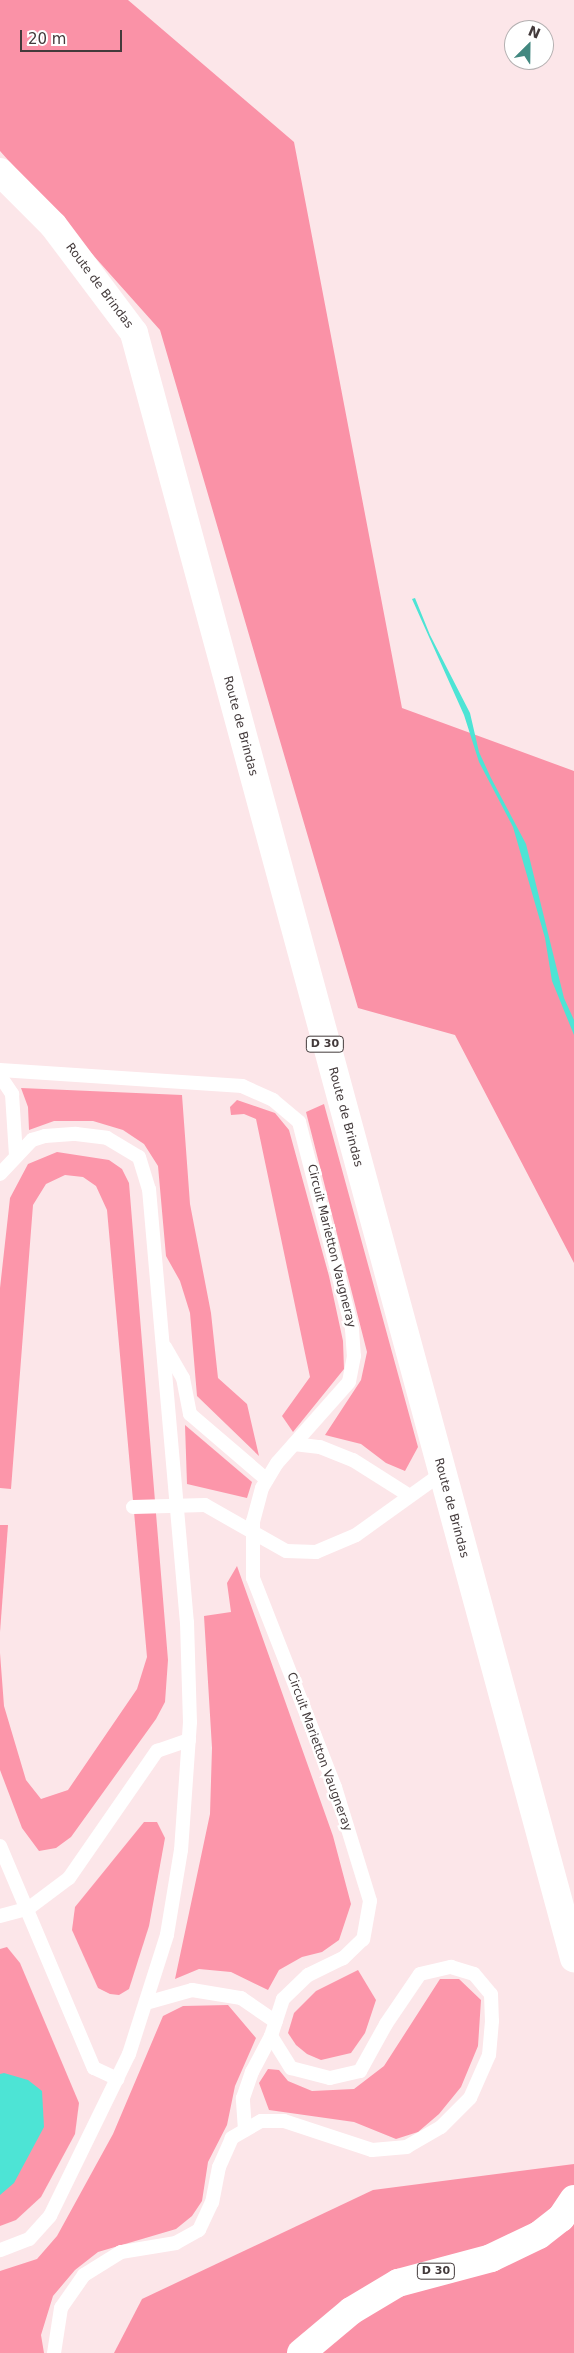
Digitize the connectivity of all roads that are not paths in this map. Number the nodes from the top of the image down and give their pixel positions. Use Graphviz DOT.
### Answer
graph roads {
  1 [pos="0,172"];
  2 [pos="0,1070"];
  3 [pos="0,1076"];
  4 [pos="16,1156"];
  5 [pos="0,1174"];
  6 [pos="162,1343"];
  7 [pos="294,1444"];
  8 [pos="441,1474"];
  9 [pos="267,1480"];
  10 [pos="410,1496"];
  11 [pos="133,1507"];
  12 [pos="176,1507"];
  13 [pos="253,1532"];
  14 [pos="189,1740"];
  15 [pos="0,1846"];
  16 [pos="29,1908"];
  17 [pos="0,1916"];
  18 [pos="574,1958"];
  19 [pos="146,2003"];
  20 [pos="276,2022"];
  21 [pos="271,2036"];
  22 [pos="118,2079"];
  23 [pos="246,2130"];
  24 [pos="574,2199"];
  25 [pos="0,2250"];
  26 [pos="54,2353"];
  27 [pos="301,2353"];
  1 -- 8 [label="main road, Route de Brindas / D 30"];
  2 -- 7 [label="lane, Circuit Marietton Vaugneray"];
  3 -- 4 [label="lane"];
  4 -- 5 [label="lane"];
  4 -- 6 [label="lane"];
  6 -- 9 [label="lane"];
  6 -- 12 [label="lane"];
  7 -- 9 [label="lane, Circuit Marietton Vaugneray"];
  7 -- 10 [label="lane"];
  8 -- 10 [label="lane"];
  8 -- 18 [label="main road, Route de Brindas / D 30"];
  9 -- 13 [label="lane, Circuit Marietton Vaugneray"];
  10 -- 13 [label="lane"];
  11 -- 12 [label="lane"];
  12 -- 13 [label="lane"];
  12 -- 14 [label="lane"];
  13 -- 20 [label="lane, Circuit Marietton Vaugneray"];
  14 -- 16 [label="lane"];
  14 -- 19 [label="lane"];
  15 -- 16 [label="lane"];
  16 -- 17 [label="lane"];
  16 -- 22 [label="lane"];
  19 -- 20 [label="lane"];
  19 -- 22 [label="lane"];
  20 -- 21 [label="lane, Circuit Marietton Vaugneray"];
  21 -- 23 [label="lane, Circuit Marietton Vaugneray"];
  21 -- 23 [label="lane"];
  22 -- 25 [label="lane"];
  23 -- 26 [label="lane"];
  24 -- 27 [label="main road, D 30"];
}
